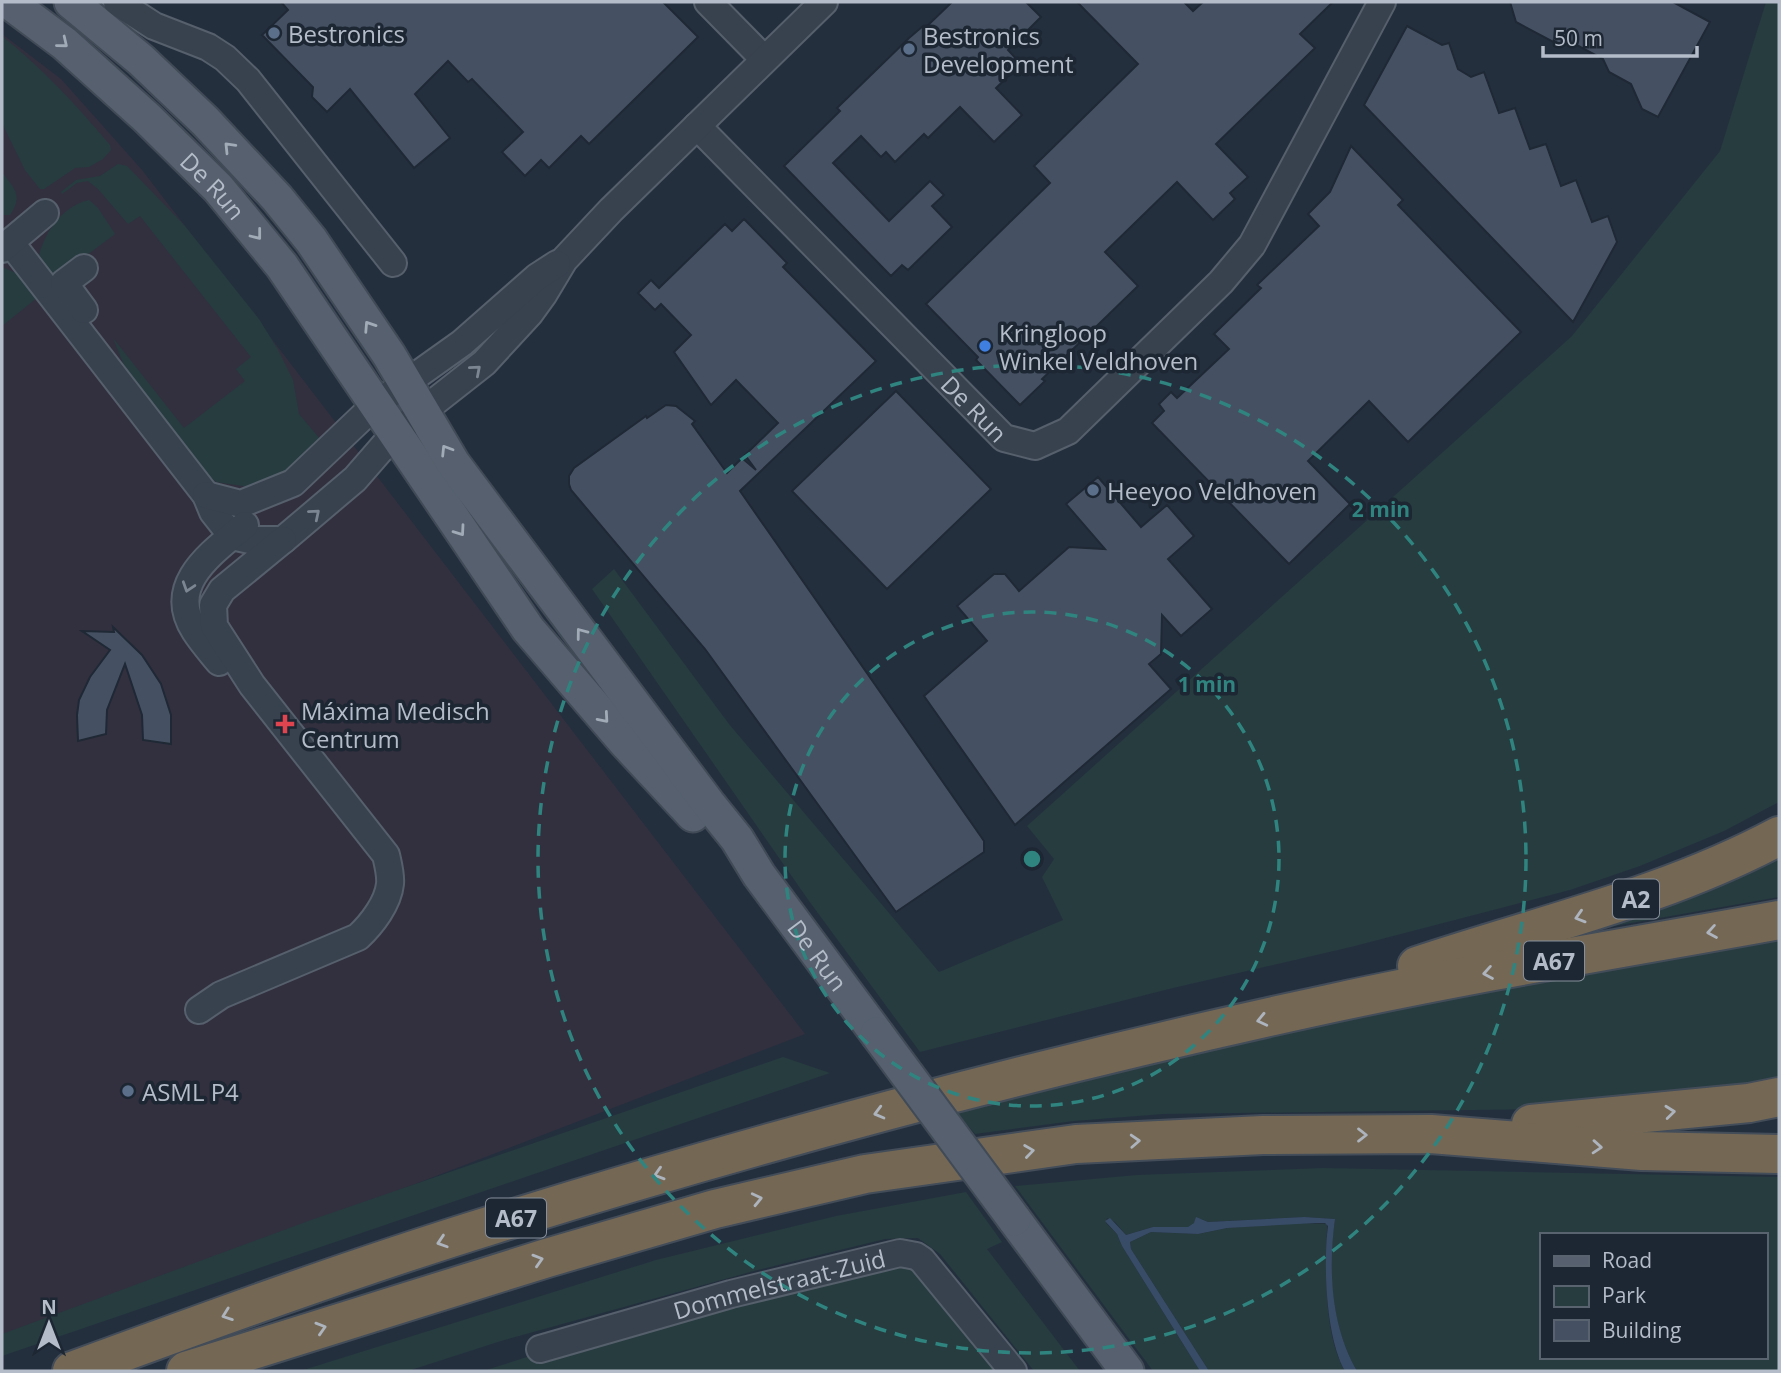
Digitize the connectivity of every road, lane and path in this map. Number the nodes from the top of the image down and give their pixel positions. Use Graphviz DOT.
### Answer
graph roads {
  1 [pos="9,2"];
  2 [pos="71,2"];
  3 [pos="117,2"];
  4 [pos="708,2"];
  5 [pos="824,2"];
  6 [pos="1382,2"];
  7 [pos="764,59"];
  8 [pos="697,126"];
  9 [pos="45,213"];
  10 [pos="6,245"];
  11 [pos="564,260"];
  12 [pos="393,262"];
  13 [pos="84,268"];
  14 [pos="115,377"];
  15 [pos="405,383"];
  16 [pos="375,405"];
  17 [pos="422,412"];
  18 [pos="395,433"];
  19 [pos="293,484"];
  20 [pos="206,495"];
  21 [pos="232,536"];
  22 [pos="283,540"];
  23 [pos="298,743"];
  24 [pos="1779,836"];
  25 [pos="759,875"];
  26 [pos="1779,920"];
  27 [pos="1328,1004"];
  28 [pos="199,1010"];
  29 [pos="1779,1097"];
  30 [pos="1431,1134"];
  31 [pos="1779,1154"];
  32 [pos="540,1349"];
  33 [pos="72,1371"];
  34 [pos="186,1371"];
  35 [pos="1013,1371"];
  36 [pos="1127,1371"];
  1 -- 16 [label="main road, De Run, one-way"];
  15 -- 2 [label="main road, De Run, one-way"];
  3 -- 12 [label="street"];
  4 -- 7 [label="street"];
  5 -- 7 [label="street"];
  6 -- 8 [label="street, De Run"];
  7 -- 8 [label="street"];
  8 -- 11 [label="street"];
  9 -- 10 [label="street"];
  10 -- 14 [label="street"];
  11 -- 15 [label="street"];
  17 -- 11 [label="street, one-way"];
  13 -- 14 [label="street"];
  14 -- 20 [label="street"];
  15 -- 16 [label="street"];
  15 -- 17 [label="main road, De Run"];
  16 -- 18 [label="main road, De Run"];
  16 -- 19 [label="street"];
  17 -- 18 [label="street"];
  25 -- 17 [label="main road, De Run, one-way"];
  22 -- 18 [label="street, one-way"];
  18 -- 25 [label="main road, De Run, one-way"];
  19 -- 20 [label="street"];
  19 -- 21 [label="street"];
  20 -- 21 [label="street"];
  21 -- 22 [label="street"];
  21 -- 23 [label="street, one-way"];
  22 -- 23 [label="street"];
  23 -- 28 [label="street"];
  24 -- 27 [label="highway, A2, one-way"];
  25 -- 36 [label="main road, De Run, bridge"];
  26 -- 27 [label="highway, A67, one-way"];
  27 -- 33 [label="highway, A67, one-way"];
  30 -- 29 [label="highway, A67, one-way"];
  30 -- 31 [label="highway, A67, one-way"];
  34 -- 30 [label="highway, A67, one-way"];
  32 -- 35 [label="street, Dommelstraat-Zuid"];
}
